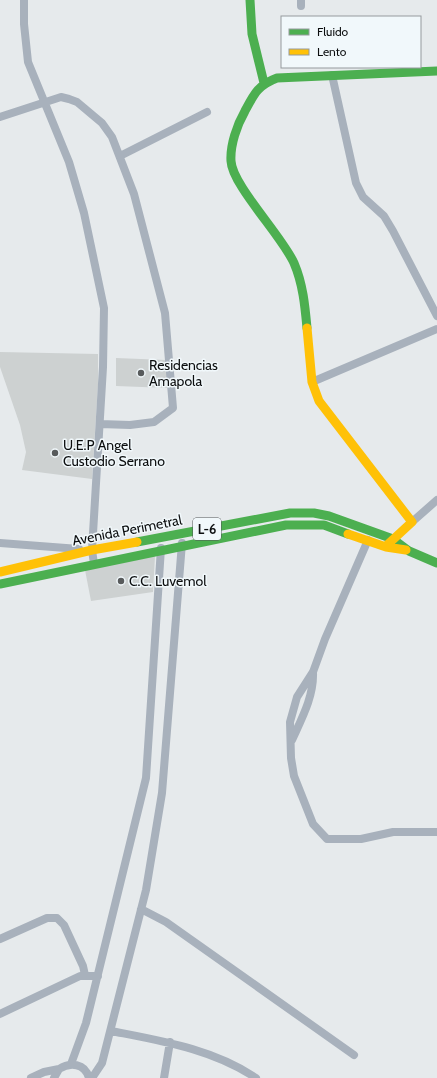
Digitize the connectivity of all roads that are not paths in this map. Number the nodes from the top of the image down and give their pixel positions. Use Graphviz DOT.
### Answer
graph roads {
  1 [pos="24,0"];
  2 [pos="250,0"];
  3 [pos="437,71"];
  4 [pos="332,75"];
  5 [pos="264,83"];
  6 [pos="44,102"];
  7 [pos="207,112"];
  8 [pos="0,117"];
  9 [pos="120,156"];
  10 [pos="437,316"];
  11 [pos="437,329"];
  12 [pos="312,382"];
  13 [pos="100,424"];
  14 [pos="437,500"];
  15 [pos="412,522"];
  16 [pos="183,534"];
  17 [pos="162,537"];
  18 [pos="393,539"];
  19 [pos="368,540"];
  20 [pos="0,543"];
  21 [pos="182,546"];
  22 [pos="386,546"];
  23 [pos="92,550"];
  24 [pos="161,551"];
  25 [pos="409,551"];
  26 [pos="437,563"];
  27 [pos="94,564"];
  28 [pos="0,572"];
  29 [pos="0,584"];
  30 [pos="313,672"];
  31 [pos="292,740"];
  32 [pos="437,832"];
  33 [pos="142,909"];
  34 [pos="0,939"];
  35 [pos="85,975"];
  36 [pos="98,976"];
  37 [pos="0,1014"];
  38 [pos="111,1031"];
  39 [pos="170,1042"];
  40 [pos="354,1055"];
  41 [pos="71,1064"];
  42 [pos="59,1069"];
  43 [pos="31,1078"];
  44 [pos="54,1078"];
  45 [pos="89,1078"];
  46 [pos="92,1078"];
  47 [pos="164,1078"];
  48 [pos="256,1078"];
  1 -- 6 [label="street"];
  2 -- 5 [label="main road"];
  3 -- 4 [label="main road"];
  4 -- 5 [label="main road"];
  4 -- 10 [label="street"];
  5 -- 12 [label="main road"];
  6 -- 8 [label="street"];
  6 -- 9 [label="street"];
  6 -- 13 [label="street"];
  7 -- 9 [label="street"];
  9 -- 13 [label="street"];
  11 -- 12 [label="street"];
  12 -- 15 [label="main road"];
  13 -- 23 [label="street"];
  14 -- 15 [label="street"];
  15 -- 18 [label="main road"];
  16 -- 17 [label="main road, Avenida Perimetral / L-6"];
  16 -- 18 [label="main road, Avenida Perimetral / L-6"];
  16 -- 21 [label="street"];
  17 -- 23 [label="main road, Avenida Perimetral / L-6"];
  17 -- 24 [label="street"];
  18 -- 22 [label="main road"];
  18 -- 25 [label="main road, Avenida Perimetral / L-6"];
  19 -- 21 [label="main road, Avenida Perimetral / L-6"];
  19 -- 22 [label="main road, Avenida Perimetral / L-6"];
  19 -- 30 [label="street"];
  20 -- 23 [label="street"];
  21 -- 24 [label="main road, Avenida Perimetral / L-6"];
  21 -- 33 [label="street"];
  22 -- 25 [label="main road, Avenida Perimetral / L-6"];
  23 -- 27 [label="street"];
  23 -- 28 [label="main road, Avenida Perimetral / L-6"];
  24 -- 27 [label="main road, Avenida Perimetral / L-6"];
  24 -- 36 [label="street"];
  25 -- 26 [label="main road, L-6"];
  27 -- 29 [label="main road, Avenida Perimetral / L-6"];
  30 -- 31 [label="street"];
  30 -- 31 [label="street"];
  31 -- 32 [label="street"];
  33 -- 38 [label="street"];
  33 -- 40 [label="street"];
  34 -- 35 [label="street"];
  35 -- 36 [label="street"];
  35 -- 37 [label="street"];
  36 -- 41 [label="street"];
  38 -- 39 [label="street"];
  38 -- 46 [label="street"];
  39 -- 47 [label="street"];
  39 -- 48 [label="street"];
  41 -- 42 [label="street"];
  41 -- 45 [label="street"];
  42 -- 43 [label="street"];
  42 -- 44 [label="street"];
}
